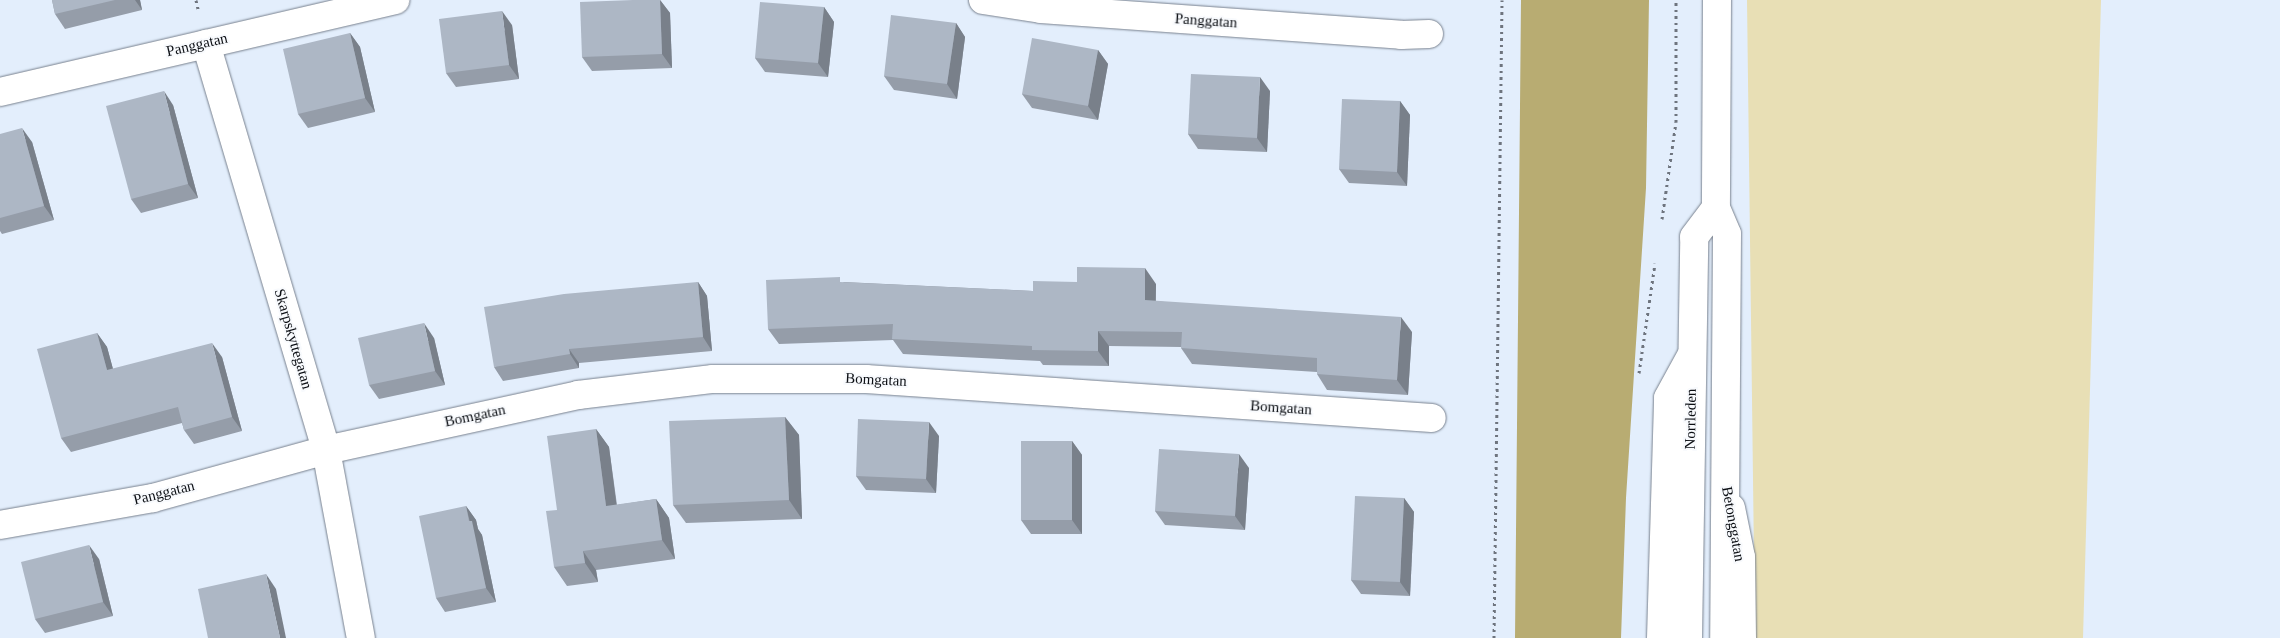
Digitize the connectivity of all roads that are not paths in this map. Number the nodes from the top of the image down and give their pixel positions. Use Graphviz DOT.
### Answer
graph roads {
  1 [pos="395,0"];
  2 [pos="983,0"];
  3 [pos="1718,0"];
  4 [pos="1429,34"];
  5 [pos="206,44"];
  6 [pos="0,92"];
  7 [pos="1716,208"];
  8 [pos="1692,354"];
  9 [pos="1432,418"];
  10 [pos="326,450"];
  11 [pos="1724,470"];
  12 [pos="0,525"];
  13 [pos="361,638"];
  14 [pos="1661,638"];
  15 [pos="1688,638"];
  16 [pos="1724,638"];
  17 [pos="1742,638"];
  1 -- 5 [label="street, Panggatan"];
  2 -- 4 [label="street, Panggatan"];
  3 -- 7 [label="street"];
  5 -- 6 [label="street, Panggatan"];
  5 -- 10 [label="street, Skarpskyttegatan"];
  7 -- 8 [label="street, Norrleden"];
  7 -- 11 [label="street"];
  8 -- 14 [label="street"];
  8 -- 15 [label="street, Norrleden"];
  9 -- 10 [label="street, Bomgatan"];
  10 -- 12 [label="street, Panggatan"];
  10 -- 13 [label="street, Skarpskyttegatan"];
  11 -- 16 [label="street"];
  11 -- 17 [label="street, Betonggatan"];
}
